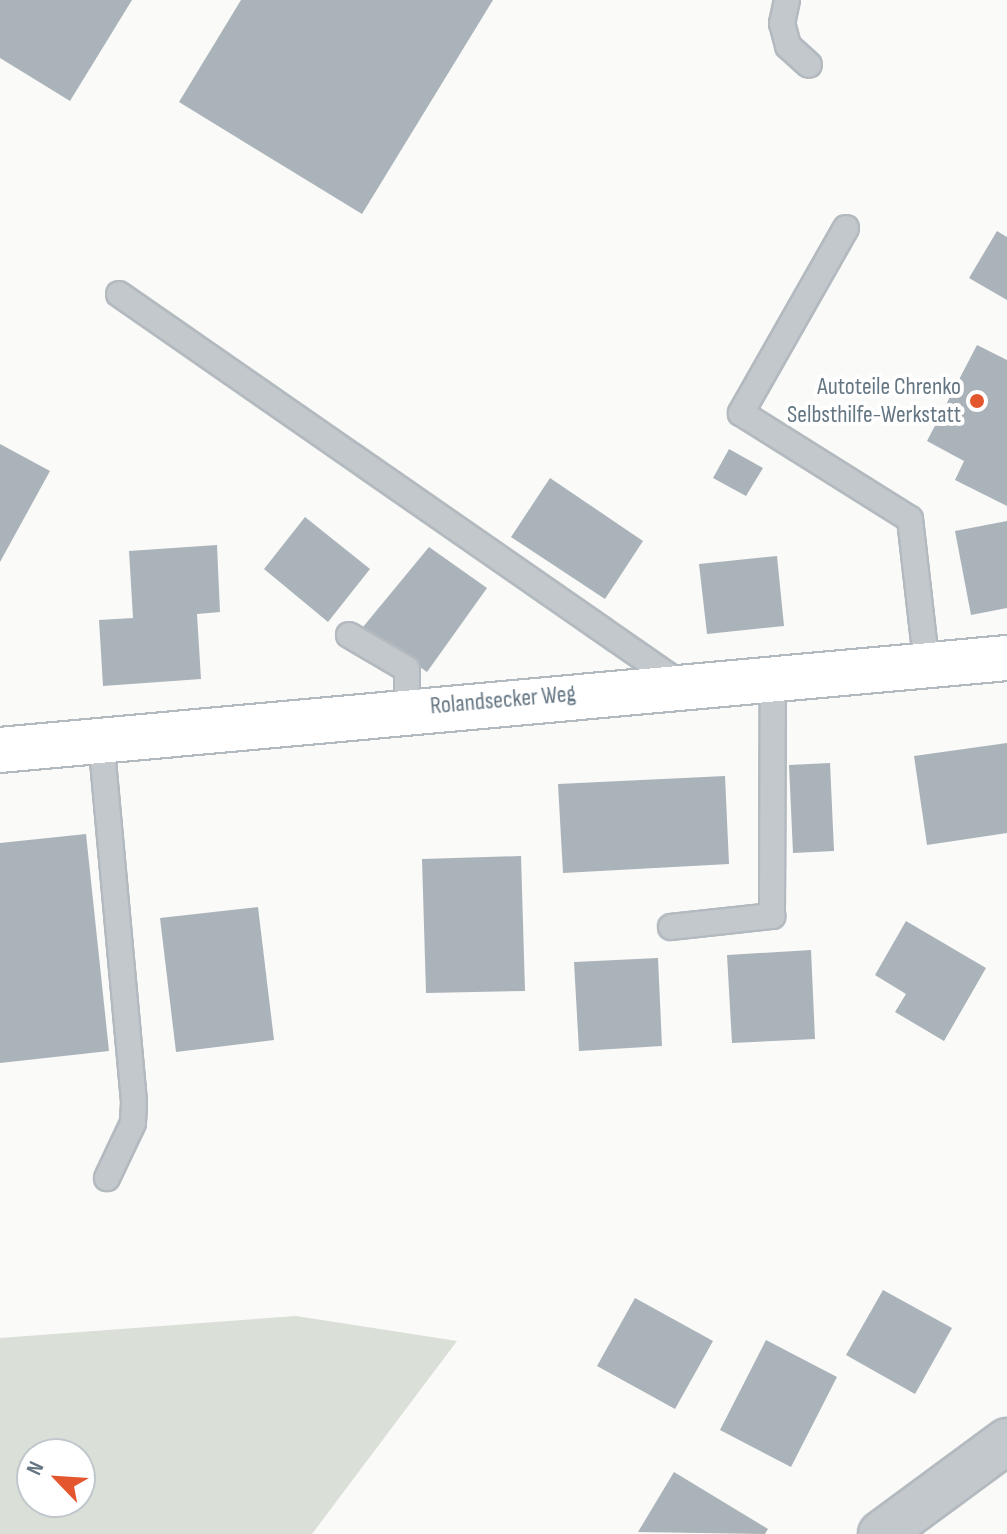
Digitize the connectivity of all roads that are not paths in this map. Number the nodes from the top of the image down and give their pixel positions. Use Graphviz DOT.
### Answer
graph roads {
  1 [pos="787,0"];
  2 [pos="809,65"];
  3 [pos="846,228"];
  4 [pos="119,294"];
  5 [pos="349,635"];
  6 [pos="1007,658"];
  7 [pos="927,669"];
  8 [pos="773,679"];
  9 [pos="683,686"];
  10 [pos="407,708"];
  11 [pos="101,739"];
  12 [pos="0,750"];
  13 [pos="671,927"];
  14 [pos="107,1178"];
  15 [pos="1007,1441"];
  16 [pos="881,1534"];
  1 -- 2 [label="lane"];
  3 -- 7 [label="lane"];
  4 -- 9 [label="lane"];
  5 -- 10 [label="lane"];
  6 -- 7 [label="street, Rolandsecker Weg"];
  7 -- 8 [label="street, Rolandsecker Weg"];
  8 -- 9 [label="street, Rolandsecker Weg"];
  8 -- 13 [label="lane"];
  9 -- 10 [label="street, Rolandsecker Weg"];
  10 -- 11 [label="street, Rolandsecker Weg"];
  11 -- 12 [label="street, Rolandsecker Weg"];
  11 -- 14 [label="lane"];
  15 -- 16 [label="street"];
}
